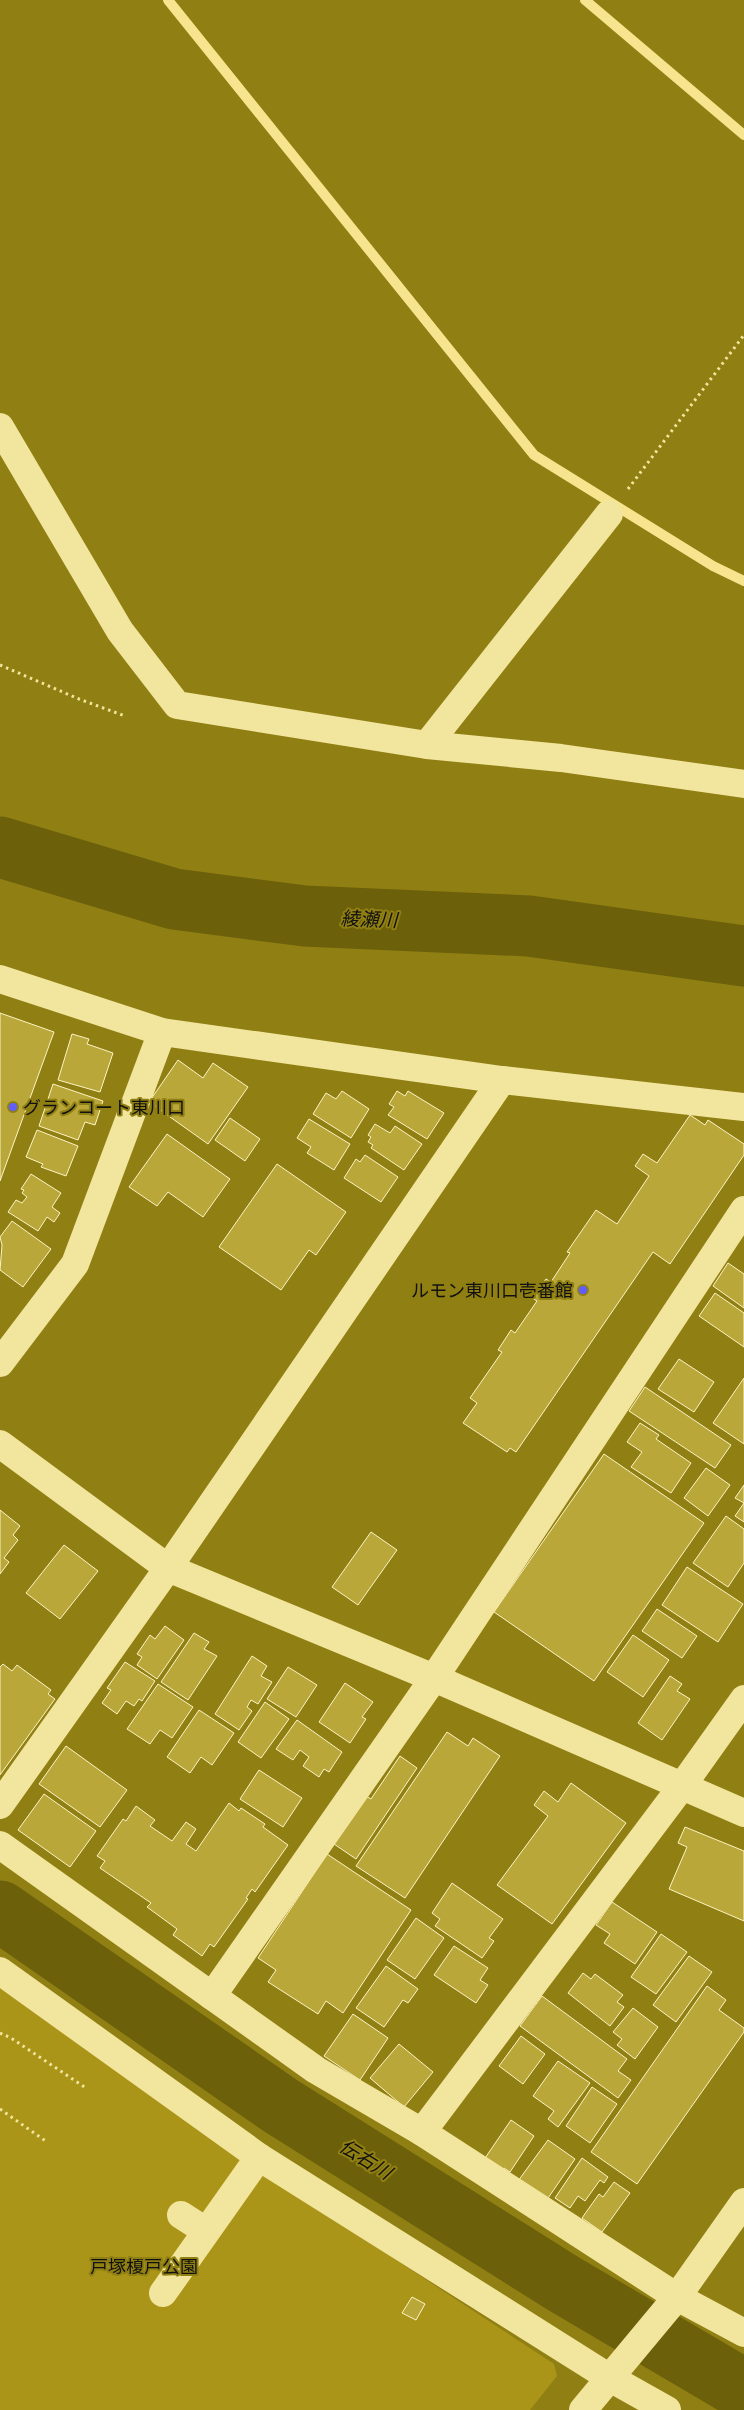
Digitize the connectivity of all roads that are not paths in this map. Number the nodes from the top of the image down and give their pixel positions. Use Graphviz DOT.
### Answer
graph roads {
  1 [pos="0,426"];
  2 [pos="609,514"];
  3 [pos="427,745"];
  4 [pos="744,784"];
  5 [pos="0,979"];
  6 [pos="162,1032"];
  7 [pos="502,1080"];
  8 [pos="744,1107"];
  9 [pos="744,1210"];
  10 [pos="0,1363"];
  11 [pos="0,1444"];
  12 [pos="168,1568"];
  13 [pos="434,1678"];
  14 [pos="744,1699"];
  15 [pos="682,1786"];
  16 [pos="0,1805"];
  17 [pos="744,1813"];
  18 [pos="0,1845"];
  19 [pos="0,1970"];
  20 [pos="212,1996"];
  21 [pos="422,2132"];
  22 [pos="259,2157"];
  23 [pos="744,2202"];
  24 [pos="181,2215"];
  25 [pos="206,2231"];
  26 [pos="163,2293"];
  27 [pos="672,2303"];
  28 [pos="744,2333"];
  29 [pos="614,2373"];
  30 [pos="583,2410"];
  31 [pos="667,2410"];
  1 -- 3 [label="street"];
  2 -- 3 [label="street"];
  3 -- 4 [label="street"];
  5 -- 6 [label="street"];
  6 -- 7 [label="street"];
  6 -- 10 [label="street"];
  7 -- 8 [label="street"];
  7 -- 12 [label="street"];
  9 -- 13 [label="street"];
  11 -- 12 [label="street"];
  12 -- 13 [label="street"];
  12 -- 16 [label="street"];
  13 -- 15 [label="street"];
  13 -- 20 [label="street"];
  14 -- 15 [label="street"];
  15 -- 17 [label="street"];
  15 -- 21 [label="street"];
  18 -- 20 [label="street"];
  19 -- 22 [label="street"];
  20 -- 21 [label="street"];
  21 -- 27 [label="street"];
  22 -- 25 [label="street"];
  22 -- 29 [label="street"];
  23 -- 27 [label="street"];
  24 -- 25 [label="street"];
  25 -- 26 [label="street"];
  27 -- 28 [label="street"];
  27 -- 29 [label="street"];
  29 -- 30 [label="street"];
  29 -- 31 [label="street"];
}
